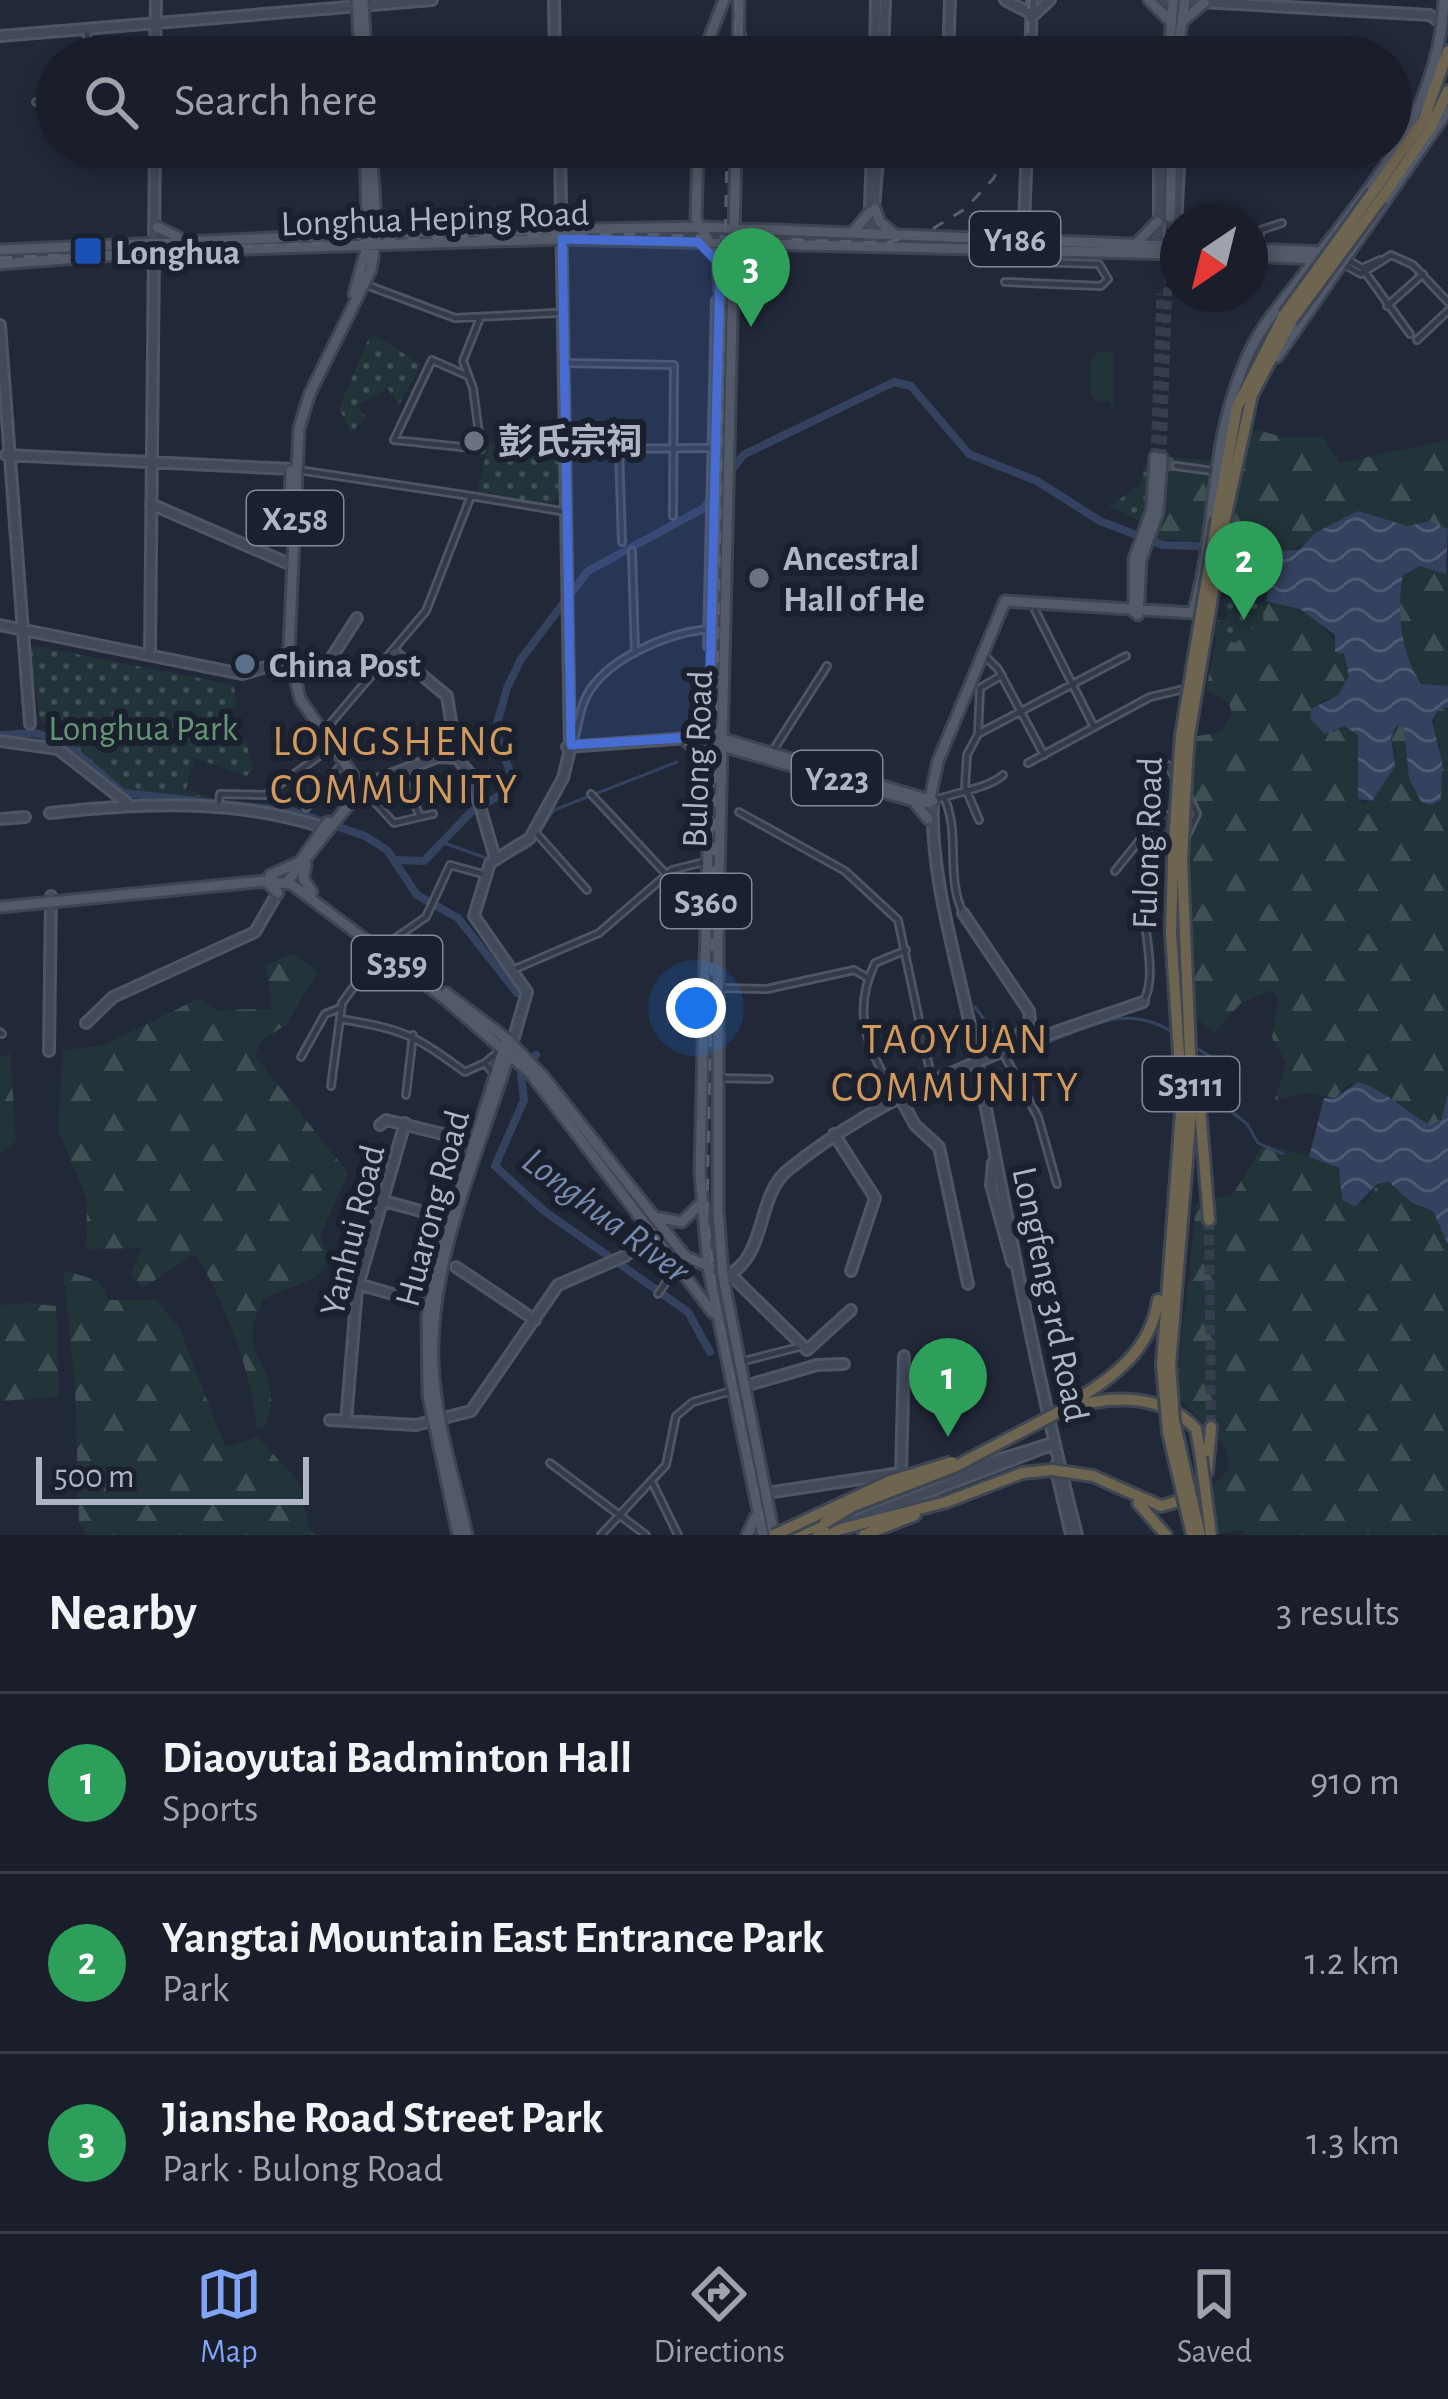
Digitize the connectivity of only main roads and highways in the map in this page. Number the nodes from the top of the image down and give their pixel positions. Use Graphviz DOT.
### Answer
graph roads {
  1 [pos="156,0"];
  2 [pos="337,0"];
  3 [pos="431,0"];
  4 [pos="556,0"];
  5 [pos="724,0"];
  6 [pos="740,0"];
  7 [pos="749,0"];
  8 [pos="881,0"];
  9 [pos="950,0"];
  10 [pos="1005,0"];
  11 [pos="1034,0"];
  12 [pos="1050,0"];
  13 [pos="1149,0"];
  14 [pos="1170,0"];
  15 [pos="1241,0"];
  16 [pos="360,1"];
  17 [pos="1185,1"];
  18 [pos="1444,2"];
  19 [pos="1204,3"];
  20 [pos="1431,13"];
  21 [pos="1033,15"];
  22 [pos="739,18"];
  23 [pos="156,22"];
  24 [pos="1443,24"];
  25 [pos="1176,29"];
  26 [pos="0,35"];
  27 [pos="156,36"];
  28 [pos="362,36"];
  29 [pos="557,36"];
  30 [pos="710,36"];
  31 [pos="739,36"];
  32 [pos="880,36"];
  33 [pos="949,36"];
  34 [pos="1032,36"];
  35 [pos="1175,36"];
  36 [pos="1448,51"];
  37 [pos="1448,91"];
  38 [pos="1448,110"];
  39 [pos="1412,121"];
  40 [pos="1412,139"];
  41 [pos="1412,153"];
  42 [pos="1412,163"];
  43 [pos="155,168"];
  44 [pos="369,168"];
  45 [pos="558,168"];
  46 [pos="698,168"];
  47 [pos="736,168"];
  48 [pos="874,168"];
  49 [pos="1028,168"];
  50 [pos="1029,168"];
  51 [pos="1169,168"];
  52 [pos="1379,168"];
  53 [pos="1394,168"];
  54 [pos="1400,168"];
  55 [pos="1409,168"];
  56 [pos="1377,196"];
  57 [pos="697,202"];
  58 [pos="1169,204"];
  59 [pos="737,207"];
  60 [pos="872,211"];
  61 [pos="372,214"];
  62 [pos="155,225"];
  63 [pos="679,227"];
  64 [pos="698,227"];
  65 [pos="1337,227"];
  66 [pos="1160,228"];
  67 [pos="852,233"];
  68 [pos="560,234"];
  69 [pos="736,234"];
  70 [pos="352,235"];
  71 [pos="759,235"];
  72 [pos="898,235"];
  73 [pos="871,237"];
  74 [pos="372,238"];
  75 [pos="394,238"];
  76 [pos="1160,238"];
  77 [pos="261,239"];
  78 [pos="707,239"];
  79 [pos="1005,239"];
  80 [pos="690,240"];
  81 [pos="1045,241"];
  82 [pos="1359,241"];
  83 [pos="135,244"];
  84 [pos="342,244"];
  85 [pos="1132,244"];
  86 [pos="1156,245"];
  87 [pos="154,246"];
  88 [pos="1160,246"];
  89 [pos="1160,249"];
  90 [pos="0,250"];
  91 [pos="1268,252"];
  92 [pos="1160,254"];
  93 [pos="1288,254"];
  94 [pos="1318,255"];
  95 [pos="718,258"];
  96 [pos="1344,261"];
  97 [pos="734,262"];
  98 [pos="0,264"];
  99 [pos="368,265"];
  100 [pos="1296,285"];
  101 [pos="719,294"];
  102 [pos="1287,318"];
  103 [pos="0,326"];
  104 [pos="1246,361"];
  105 [pos="0,392"];
  106 [pos="1237,407"];
  107 [pos="1242,426"];
  108 [pos="564,449"];
  109 [pos="4,456"];
  110 [pos="1158,458"];
  111 [pos="152,463"];
  112 [pos="294,469"];
  113 [pos="714,493"];
  114 [pos="151,504"];
  115 [pos="1221,518"];
  116 [pos="287,563"];
  117 [pos="1007,604"];
  118 [pos="1136,612"];
  119 [pos="358,617"];
  120 [pos="0,626"];
  121 [pos="18,628"];
  122 [pos="394,653"];
  123 [pos="150,655"];
  124 [pos="712,659"];
  125 [pos="287,663"];
  126 [pos="724,713"];
  127 [pos="28,724"];
  128 [pos="702,740"];
  129 [pos="0,742"];
  130 [pos="723,742"];
  131 [pos="569,747"];
  132 [pos="746,748"];
  133 [pos="457,758"];
  134 [pos="708,761"];
  135 [pos="344,770"];
  136 [pos="723,770"];
  137 [pos="932,777"];
  138 [pos="360,788"];
  139 [pos="909,796"];
  140 [pos="347,799"];
  141 [pos="934,800"];
  142 [pos="128,804"];
  143 [pos="714,810"];
  144 [pos="50,813"];
  145 [pos="26,817"];
  146 [pos="0,819"];
  147 [pos="928,819"];
  148 [pos="330,825"];
  149 [pos="491,859"];
  150 [pos="304,861"];
  151 [pos="268,878"];
  152 [pos="290,879"];
  153 [pos="313,892"];
  154 [pos="278,893"];
  155 [pos="49,899"];
  156 [pos="0,904"];
  157 [pos="963,914"];
  158 [pos="382,948"];
  159 [pos="1178,951"];
  160 [pos="1184,979"];
  161 [pos="1143,1002"];
  162 [pos="86,1023"];
  163 [pos="508,1046"];
  164 [pos="1007,1048"];
  165 [pos="49,1051"];
  166 [pos="975,1065"];
  167 [pos="526,1066"];
  168 [pos="500,1075"];
  169 [pos="898,1094"];
  170 [pos="495,1095"];
  171 [pos="985,1116"];
  172 [pos="405,1123"];
  173 [pos="380,1125"];
  174 [pos="834,1134"];
  175 [pos="476,1142"];
  176 [pos="1178,1163"];
  177 [pos="701,1200"];
  178 [pos="383,1201"];
  179 [pos="651,1215"];
  180 [pos="1178,1216"];
  181 [pos="1209,1220"];
  182 [pos="449,1223"];
  183 [pos="656,1233"];
  184 [pos="446,1254"];
  185 [pos="680,1264"];
  186 [pos="456,1267"];
  187 [pos="708,1271"];
  188 [pos="851,1271"];
  189 [pos="442,1272"];
  190 [pos="723,1277"];
  191 [pos="968,1284"];
  192 [pos="361,1285"];
  193 [pos="428,1304"];
  194 [pos="851,1310"];
  195 [pos="535,1320"];
  196 [pos="733,1324"];
  197 [pos="720,1327"];
  198 [pos="904,1356"];
  199 [pos="844,1364"];
  200 [pos="745,1386"];
  201 [pos="1057,1413"];
  202 [pos="330,1420"];
  203 [pos="346,1421"];
  204 [pos="437,1421"];
  205 [pos="1045,1425"];
  206 [pos="1211,1427"];
  207 [pos="1052,1445"];
  208 [pos="989,1449"];
  209 [pos="1036,1450"];
  210 [pos="1053,1467"];
  211 [pos="1122,1489"];
  212 [pos="766,1493"];
  213 [pos="757,1504"];
  214 [pos="765,1519"];
  215 [pos="820,1530"];
  216 [pos="794,1533"];
  217 [pos="458,1535"];
  218 [pos="467,1535"];
  219 [pos="755,1535"];
  220 [pos="774,1535"];
  221 [pos="864,1535"];
  222 [pos="1074,1535"];
  223 [pos="1166,1535"];
  224 [pos="1196,1535"];
  225 [pos="1211,1535"];
  1 -- 23 [label="main road"];
  2 -- 23 [label="main road"];
  3 -- 16 [label="main road"];
  4 -- 29 [label="main road"];
  5 -- 30 [label="main road"];
  6 -- 22 [label="main road"];
  7 -- 22 [label="main road"];
  8 -- 32 [label="main road"];
  9 -- 33 [label="main road"];
  10 -- 21 [label="main road"];
  11 -- 21 [label="main road"];
  12 -- 21 [label="main road"];
  13 -- 25 [label="main road"];
  14 -- 17 [label="main road"];
  14 -- 25 [label="main road"];
  15 -- 20 [label="main road"];
  16 -- 23 [label="main road"];
  16 -- 28 [label="main road"];
  17 -- 19 [label="main road"];
  17 -- 25 [label="main road"];
  18 -- 20 [label="main road"];
  18 -- 24 [label="main road"];
  19 -- 20 [label="main road"];
  19 -- 25 [label="main road"];
  20 -- 24 [label="main road"];
  21 -- 34 [label="main road"];
  22 -- 31 [label="main road"];
  23 -- 26 [label="main road"];
  23 -- 27 [label="main road"];
  24 -- 39 [label="main road"];
  25 -- 35 [label="main road"];
  36 -- 40 [label="highway, S3111"];
  37 -- 41 [label="highway, S3111"];
  38 -- 42 [label="main road"];
  43 -- 62 [label="main road"];
  44 -- 61 [label="main road, X258"];
  45 -- 68 [label="main road"];
  46 -- 57 [label="main road"];
  47 -- 59 [label="main road, S360"];
  48 -- 60 [label="main road"];
  49 -- 79 [label="main road"];
  50 -- 81 [label="main road"];
  51 -- 58 [label="main road"];
  52 -- 65 [label="main road"];
  53 -- 56 [label="highway, S3111"];
  54 -- 56 [label="highway, S3111"];
  55 -- 82 [label="main road"];
  56 -- 102 [label="highway, S3111, bridge"];
  57 -- 63 [label="main road"];
  57 -- 64 [label="main road"];
  59 -- 69 [label="main road, S360"];
  59 -- 71 [label="main road"];
  60 -- 67 [label="main road"];
  60 -- 72 [label="main road"];
  60 -- 73 [label="main road"];
  61 -- 70 [label="main road"];
  61 -- 74 [label="main road, X258"];
  61 -- 75 [label="main road"];
  62 -- 77 [label="main road"];
  62 -- 83 [label="main road"];
  62 -- 87 [label="main road"];
  63 -- 64 [label="main road, Longhua Heping Road / Y186"];
  63 -- 68 [label="main road, Longhua Heping Road / Y186"];
  64 -- 69 [label="main road, Longhua Heping Road / Y186"];
  64 -- 78 [label="main road, S360"];
  65 -- 82 [label="main road"];
  65 -- 93 [label="main road"];
  65 -- 94 [label="main road"];
  66 -- 85 [label="main road"];
  67 -- 71 [label="main road, Longhua Heping Road / Y186"];
  67 -- 73 [label="main road, Y186"];
  68 -- 75 [label="main road, Longhua Heping Road / Y186"];
  68 -- 80 [label="main road, Longhua Heping Road / Y186"];
  68 -- 108 [label="main road"];
  68 -- 108 [label="main road"];
  69 -- 71 [label="main road, Longhua Heping Road / Y186"];
  69 -- 78 [label="main road, Longhua Heping Road / Y186"];
  69 -- 97 [label="main road, S360"];
  70 -- 74 [label="main road, Longhua Heping Road / Y186"];
  70 -- 77 [label="main road, Longhua Heping Road / Y186"];
  71 -- 73 [label="main road, Longhua Heping Road / Y186"];
  71 -- 97 [label="main road"];
  72 -- 73 [label="main road, Y186"];
  72 -- 79 [label="main road, Y186"];
  73 -- 92 [label="main road, Y186"];
  74 -- 75 [label="main road, Longhua Heping Road / Y186"];
  74 -- 84 [label="main road, Longhua Heping Road / Y186"];
  74 -- 99 [label="main road, X258"];
  75 -- 99 [label="main road"];
  76 -- 86 [label="main road"];
  77 -- 87 [label="main road, Longhua Heping Road / Y186"];
  78 -- 80 [label="main road, Longhua Heping Road / Y186"];
  78 -- 95 [label="main road, S360"];
  79 -- 81 [label="main road, Y186"];
  80 -- 95 [label="main road"];
  81 -- 85 [label="main road, Y186"];
  82 -- 96 [label="main road"];
  83 -- 87 [label="main road, Longhua Heping Road / Y186"];
  83 -- 90 [label="main road, Longhua Heping Road / Y186"];
  84 -- 87 [label="main road, Longhua Heping Road / Y186"];
  84 -- 99 [label="main road"];
  85 -- 86 [label="main road, Y186"];
  86 -- 88 [label="main road, Y186"];
  86 -- 89 [label="main road"];
  87 -- 98 [label="main road, Longhua Heping Road / Y186"];
  87 -- 111 [label="main road"];
  91 -- 93 [label="main road"];
  93 -- 94 [label="main road"];
  93 -- 100 [label="main road"];
  94 -- 96 [label="main road"];
  94 -- 100 [label="main road"];
  95 -- 101 [label="main road, S360"];
  96 -- 107 [label="main road"];
  97 -- 126 [label="main road, Bulong Road / S360"];
  99 -- 112 [label="main road, X258"];
  99 -- 112 [label="main road, X258"];
  100 -- 104 [label="main road"];
  101 -- 113 [label="main road"];
  101 -- 113 [label="main road, S360"];
  102 -- 106 [label="highway, S3111"];
  102 -- 107 [label="highway, S3111"];
  103 -- 109 [label="main road"];
  104 -- 106 [label="highway"];
  104 -- 118 [label="main road, bridge"];
  105 -- 109 [label="main road"];
  106 -- 115 [label="highway, S3111"];
  107 -- 115 [label="highway, S3111"];
  108 -- 131 [label="main road"];
  109 -- 111 [label="main road"];
  109 -- 121 [label="main road"];
  110 -- 118 [label="main road"];
  111 -- 112 [label="main road"];
  111 -- 114 [label="main road"];
  112 -- 116 [label="main road, X258"];
  112 -- 125 [label="main road, X258"];
  113 -- 124 [label="main road, Bulong Road / S360"];
  113 -- 124 [label="main road"];
  114 -- 116 [label="main road"];
  114 -- 123 [label="main road"];
  115 -- 159 [label="highway, Fulong Road / S3111, bridge"];
  116 -- 125 [label="main road, X258"];
  117 -- 118 [label="main road"];
  117 -- 118 [label="main road"];
  117 -- 137 [label="main road, Y223"];
  117 -- 141 [label="main road, Y223"];
  119 -- 125 [label="main road"];
  120 -- 121 [label="main road"];
  121 -- 123 [label="main road"];
  121 -- 127 [label="main road"];
  122 -- 133 [label="main road"];
  123 -- 125 [label="main road"];
  124 -- 128 [label="main road, Bulong Road / S360"];
  125 -- 135 [label="main road, X258"];
  125 -- 138 [label="main road, X258"];
  126 -- 130 [label="main road, Bulong Road / S360"];
  126 -- 132 [label="main road"];
  128 -- 130 [label="main road, Y223"];
  128 -- 131 [label="main road"];
  128 -- 134 [label="main road, Bulong Road / S360"];
  128 -- 134 [label="main road"];
  128 -- 143 [label="main road"];
  129 -- 142 [label="main road"];
  130 -- 132 [label="main road, Y223"];
  130 -- 136 [label="main road, Bulong Road / S360"];
  131 -- 149 [label="main road"];
  132 -- 136 [label="main road"];
  132 -- 139 [label="main road, Y223"];
  132 -- 139 [label="main road, Y223"];
  133 -- 138 [label="main road"];
  133 -- 149 [label="main road"];
  134 -- 143 [label="main road, Bulong Road / S360"];
  135 -- 138 [label="main road, X258"];
  135 -- 140 [label="main road"];
  136 -- 143 [label="main road, Bulong Road / S360"];
  137 -- 139 [label="main road"];
  137 -- 141 [label="main road, Y223"];
  138 -- 140 [label="main road"];
  138 -- 148 [label="main road"];
  139 -- 141 [label="main road, Y223"];
  139 -- 147 [label="main road"];
  140 -- 148 [label="main road"];
  141 -- 147 [label="main road"];
  141 -- 166 [label="main road"];
  142 -- 144 [label="main road"];
  142 -- 148 [label="main road"];
  143 -- 177 [label="main road, Bulong Road / S360"];
  143 -- 190 [label="main road, Bulong Road / S360"];
  145 -- 146 [label="main road"];
  147 -- 166 [label="main road"];
  148 -- 150 [label="main road"];
  149 -- 163 [label="main road"];
  150 -- 151 [label="main road"];
  150 -- 152 [label="main road"];
  150 -- 153 [label="main road"];
  151 -- 152 [label="main road"];
  151 -- 154 [label="main road"];
  151 -- 155 [label="main road"];
  152 -- 153 [label="main road, S359"];
  152 -- 154 [label="main road"];
  152 -- 158 [label="main road, S359"];
  153 -- 158 [label="main road, S359"];
  154 -- 162 [label="main road"];
  155 -- 156 [label="main road"];
  155 -- 165 [label="main road"];
  157 -- 164 [label="main road"];
  158 -- 163 [label="main road, S359"];
  159 -- 160 [label="highway, S3111"];
  159 -- 176 [label="highway, S3111"];
  160 -- 180 [label="highway, S3111"];
  160 -- 181 [label="highway"];
  161 -- 164 [label="main road"];
  163 -- 167 [label="main road, S359"];
  163 -- 168 [label="main road, Huarong Road"];
  164 -- 166 [label="main road"];
  166 -- 169 [label="main road"];
  166 -- 171 [label="main road"];
  167 -- 168 [label="main road"];
  167 -- 179 [label="main road, S359"];
  167 -- 183 [label="main road, S359"];
  168 -- 170 [label="main road, Huarong Road"];
  169 -- 174 [label="main road"];
  169 -- 191 [label="main road"];
  170 -- 175 [label="main road, Huarong Road"];
  170 -- 184 [label="main road, Huarong Road"];
  171 -- 205 [label="main road, Longfeng 3rd Road"];
  171 -- 207 [label="main road, Longfeng 3rd Road"];
  172 -- 173 [label="main road"];
  172 -- 175 [label="main road"];
  172 -- 178 [label="main road, Yanhui Road"];
  174 -- 188 [label="main road"];
  174 -- 190 [label="main road"];
  175 -- 182 [label="main road, Huarong Road"];
  176 -- 180 [label="highway, S3111"];
  176 -- 201 [label="highway"];
  177 -- 179 [label="main road"];
  177 -- 187 [label="main road, Bulong Road / S360"];
  178 -- 182 [label="main road"];
  178 -- 192 [label="main road, Yanhui Road"];
  179 -- 187 [label="main road, S359"];
  180 -- 224 [label="highway, S3111, bridge"];
  182 -- 193 [label="main road, Huarong Road"];
  183 -- 185 [label="main road, S359"];
  183 -- 195 [label="main road"];
  184 -- 186 [label="main road"];
  184 -- 189 [label="main road, Huarong Road"];
  185 -- 187 [label="main road, S359"];
  185 -- 197 [label="main road"];
  186 -- 189 [label="main road"];
  186 -- 195 [label="main road"];
  187 -- 190 [label="main road, S359"];
  187 -- 197 [label="main road, Bulong Road / S360"];
  189 -- 204 [label="main road, Huarong Road"];
  190 -- 194 [label="main road"];
  190 -- 196 [label="main road, Bulong Road"];
  192 -- 193 [label="main road"];
  192 -- 203 [label="main road, Yanhui Road"];
  193 -- 204 [label="main road, Huarong Road"];
  195 -- 204 [label="main road"];
  196 -- 197 [label="main road"];
  196 -- 200 [label="main road, Bulong Road"];
  197 -- 213 [label="main road, Bulong Road"];
  198 -- 212 [label="main road"];
  199 -- 200 [label="main road"];
  200 -- 212 [label="main road, Bulong Road"];
  201 -- 208 [label="highway, bridge"];
  201 -- 225 [label="highway, bridge"];
  202 -- 203 [label="main road"];
  203 -- 204 [label="main road"];
  204 -- 217 [label="main road, Huarong Road"];
  204 -- 218 [label="main road, Huarong Road"];
  205 -- 207 [label="main road, Longfeng 3rd Road"];
  205 -- 209 [label="main road"];
  206 -- 211 [label="highway, bridge"];
  207 -- 209 [label="main road"];
  207 -- 210 [label="main road, Longfeng 3rd Road"];
  207 -- 222 [label="main road, Longfeng 3rd Road"];
  208 -- 215 [label="highway, bridge"];
  208 -- 220 [label="highway, bridge"];
  209 -- 210 [label="main road"];
  209 -- 215 [label="main road"];
  210 -- 211 [label="highway, bridge"];
  210 -- 215 [label="highway"];
  210 -- 221 [label="highway"];
  210 -- 222 [label="main road, Longfeng 3rd Road"];
  211 -- 223 [label="highway"];
  212 -- 214 [label="main road, Bulong Road"];
  213 -- 214 [label="main road, Bulong Road"];
  213 -- 219 [label="main road"];
  214 -- 216 [label="main road"];
  214 -- 219 [label="main road"];
  214 -- 220 [label="main road, Bulong Road"];
  215 -- 216 [label="highway, bridge"];
}
